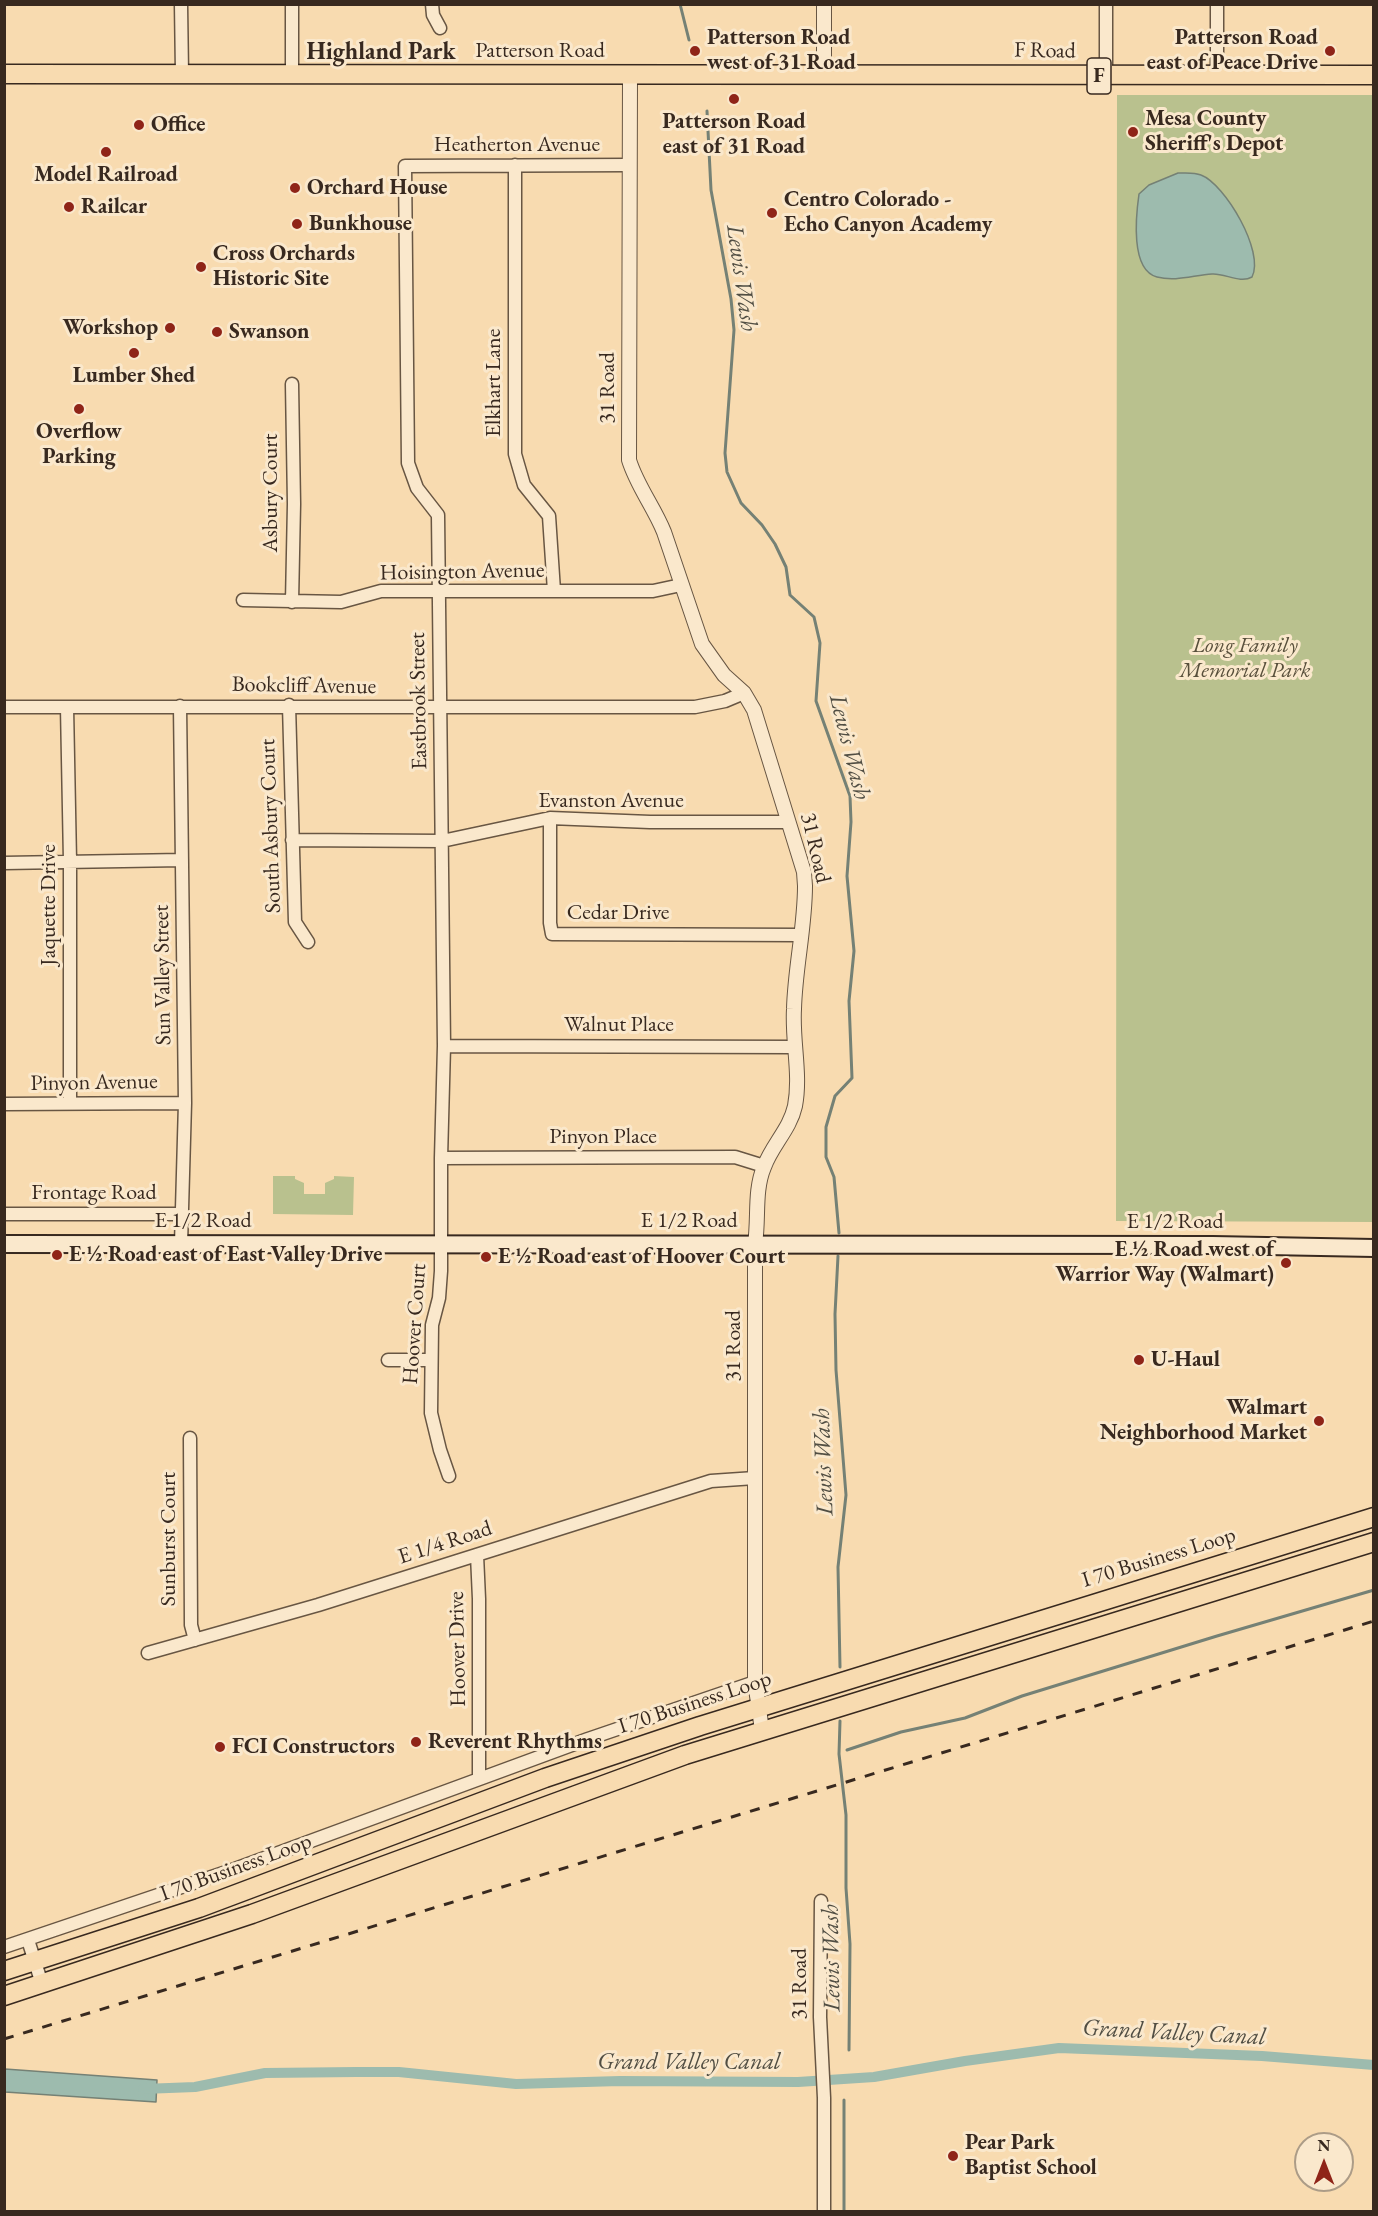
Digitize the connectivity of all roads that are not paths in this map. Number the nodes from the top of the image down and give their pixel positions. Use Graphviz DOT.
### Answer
graph roads {
  1 [pos="181,4"];
  2 [pos="292,4"];
  3 [pos="432,4"];
  4 [pos="824,4"];
  5 [pos="1106,4"];
  6 [pos="1217,4"];
  7 [pos="440,28"];
  8 [pos="4,74"];
  9 [pos="182,74"];
  10 [pos="292,74"];
  11 [pos="630,75"];
  12 [pos="824,75"];
  13 [pos="1217,75"];
  14 [pos="1374,75"];
  15 [pos="1106,76"];
  16 [pos="515,165"];
  17 [pos="628,165"];
  18 [pos="405,166"];
  19 [pos="292,384"];
  20 [pos="681,585"];
  21 [pos="554,591"];
  22 [pos="439,592"];
  23 [pos="243,600"];
  24 [pos="292,602"];
  25 [pos="744,693"];
  26 [pos="289,705"];
  27 [pos="180,706"];
  28 [pos="4,707"];
  29 [pos="67,707"];
  30 [pos="440,708"];
  31 [pos="550,818"];
  32 [pos="788,822"];
  33 [pos="292,840"];
  34 [pos="442,841"];
  35 [pos="182,860"];
  36 [pos="70,861"];
  37 [pos="4,862"];
  38 [pos="801,935"];
  39 [pos="308,942"];
  40 [pos="444,1046"];
  41 [pos="795,1047"];
  42 [pos="70,1103"];
  43 [pos="185,1103"];
  44 [pos="4,1104"];
  45 [pos="441,1158"];
  46 [pos="764,1166"];
  47 [pos="4,1214"];
  48 [pos="183,1214"];
  49 [pos="4,1244"];
  50 [pos="182,1244"];
  51 [pos="441,1244"];
  52 [pos="755,1244"];
  53 [pos="1374,1248"];
  54 [pos="388,1360"];
  55 [pos="432,1360"];
  56 [pos="190,1438"];
  57 [pos="450,1476"];
  58 [pos="755,1478"];
  59 [pos="1374,1516"];
  60 [pos="1374,1542"];
  61 [pos="477,1555"];
  62 [pos="195,1640"];
  63 [pos="148,1653"];
  64 [pos="755,1682"];
  65 [pos="758,1707"];
  66 [pos="762,1730"];
  67 [pos="480,1778"];
  68 [pos="821,1901"];
  69 [pos="28,1940"];
  70 [pos="4,1947"];
  71 [pos="35,1962"];
  72 [pos="4,1971"];
  73 [pos="42,1984"];
  74 [pos="4,1996"];
  75 [pos="824,2211"];
  1 -- 9 [label="street"];
  2 -- 10 [label="street"];
  3 -- 7 [label="street"];
  4 -- 12 [label="street"];
  5 -- 15 [label="street"];
  6 -- 13 [label="street"];
  8 -- 9 [label="main road, Patterson Road / F"];
  9 -- 10 [label="main road, Patterson Road / F"];
  10 -- 11 [label="main road, Patterson Road / F"];
  11 -- 12 [label="main road, Patterson Road / F"];
  11 -- 17 [label="street, 31 Road"];
  12 -- 15 [label="main road, F Road / F"];
  13 -- 14 [label="main road, F Road / F"];
  13 -- 15 [label="main road, F Road / F"];
  16 -- 17 [label="street, Heatherton Avenue"];
  16 -- 18 [label="street, Heatherton Avenue"];
  16 -- 21 [label="street, Elkhart Lane"];
  17 -- 20 [label="street, 31 Road"];
  18 -- 22 [label="street, Eastbrook Street"];
  19 -- 24 [label="street, Asbury Court"];
  20 -- 21 [label="street, Hoisington Avenue"];
  20 -- 25 [label="street, 31 Road"];
  21 -- 22 [label="street, Hoisington Avenue"];
  22 -- 24 [label="street, Hoisington Avenue"];
  22 -- 30 [label="street, Eastbrook Street"];
  23 -- 24 [label="street, Hoisington Avenue"];
  25 -- 30 [label="street, Bookcliff Avenue"];
  25 -- 32 [label="street, 31 Road"];
  26 -- 27 [label="street, Bookcliff Avenue"];
  26 -- 30 [label="street, Bookcliff Avenue"];
  26 -- 33 [label="street, South Asbury Court"];
  27 -- 29 [label="street, Bookcliff Avenue"];
  27 -- 35 [label="street, Sun Valley Street"];
  28 -- 29 [label="street, Bookcliff Avenue"];
  29 -- 36 [label="street, Jaquette Drive"];
  30 -- 34 [label="street, Eastbrook Street"];
  31 -- 32 [label="street, Evanston Avenue"];
  31 -- 34 [label="street, Evanston Avenue"];
  31 -- 38 [label="street, Cedar Drive"];
  32 -- 38 [label="street, 31 Road"];
  33 -- 34 [label="street, Evanston Avenue"];
  33 -- 39 [label="street, South Asbury Court"];
  34 -- 40 [label="street, Eastbrook Street"];
  35 -- 36 [label="street"];
  35 -- 43 [label="street, Sun Valley Street"];
  36 -- 37 [label="street"];
  36 -- 42 [label="street, Jaquette Drive"];
  38 -- 41 [label="street, 31 Road"];
  40 -- 41 [label="street, Walnut Place"];
  40 -- 45 [label="street, Eastbrook Street"];
  41 -- 46 [label="street, 31 Road"];
  42 -- 43 [label="street, Pinyon Avenue"];
  42 -- 44 [label="street, Pinyon Avenue"];
  43 -- 48 [label="street, Sun Valley Street"];
  45 -- 46 [label="street, Pinyon Place"];
  45 -- 51 [label="street, Eastbrook Street"];
  46 -- 52 [label="street, 31 Road"];
  47 -- 48 [label="street, Frontage Road"];
  48 -- 50 [label="street, Sun Valley Street"];
  49 -- 50 [label="main road, E 1/2 Road"];
  50 -- 51 [label="main road, E 1/2 Road"];
  51 -- 52 [label="main road, E 1/2 Road"];
  51 -- 55 [label="street, Hoover Court"];
  52 -- 53 [label="main road, E 1/2 Road"];
  52 -- 58 [label="street, 31 Road"];
  54 -- 55 [label="street"];
  55 -- 57 [label="street, Hoover Court"];
  56 -- 62 [label="street, Sunburst Court"];
  58 -- 61 [label="street, E 1/4 Road"];
  58 -- 64 [label="street, 31 Road"];
  59 -- 65 [label="main road, I 70 Business Loop"];
  60 -- 66 [label="main road, I 70 Business Loop"];
  61 -- 62 [label="street, E 1/4 Road"];
  61 -- 67 [label="street, Hoover Drive"];
  62 -- 63 [label="street, E 1/4 Road"];
  64 -- 65 [label="street, 31 Road"];
  64 -- 67 [label="street"];
  65 -- 66 [label="street, 31 Road"];
  65 -- 71 [label="main road, I 70 Business Loop"];
  66 -- 73 [label="main road, I 70 Business Loop"];
  67 -- 69 [label="street"];
  68 -- 75 [label="street, 31 Road"];
  69 -- 70 [label="street"];
  69 -- 71 [label="street"];
  71 -- 72 [label="main road, I 70 Business Loop"];
  71 -- 73 [label="street"];
  73 -- 74 [label="main road, I 70 Business Loop"];
}
